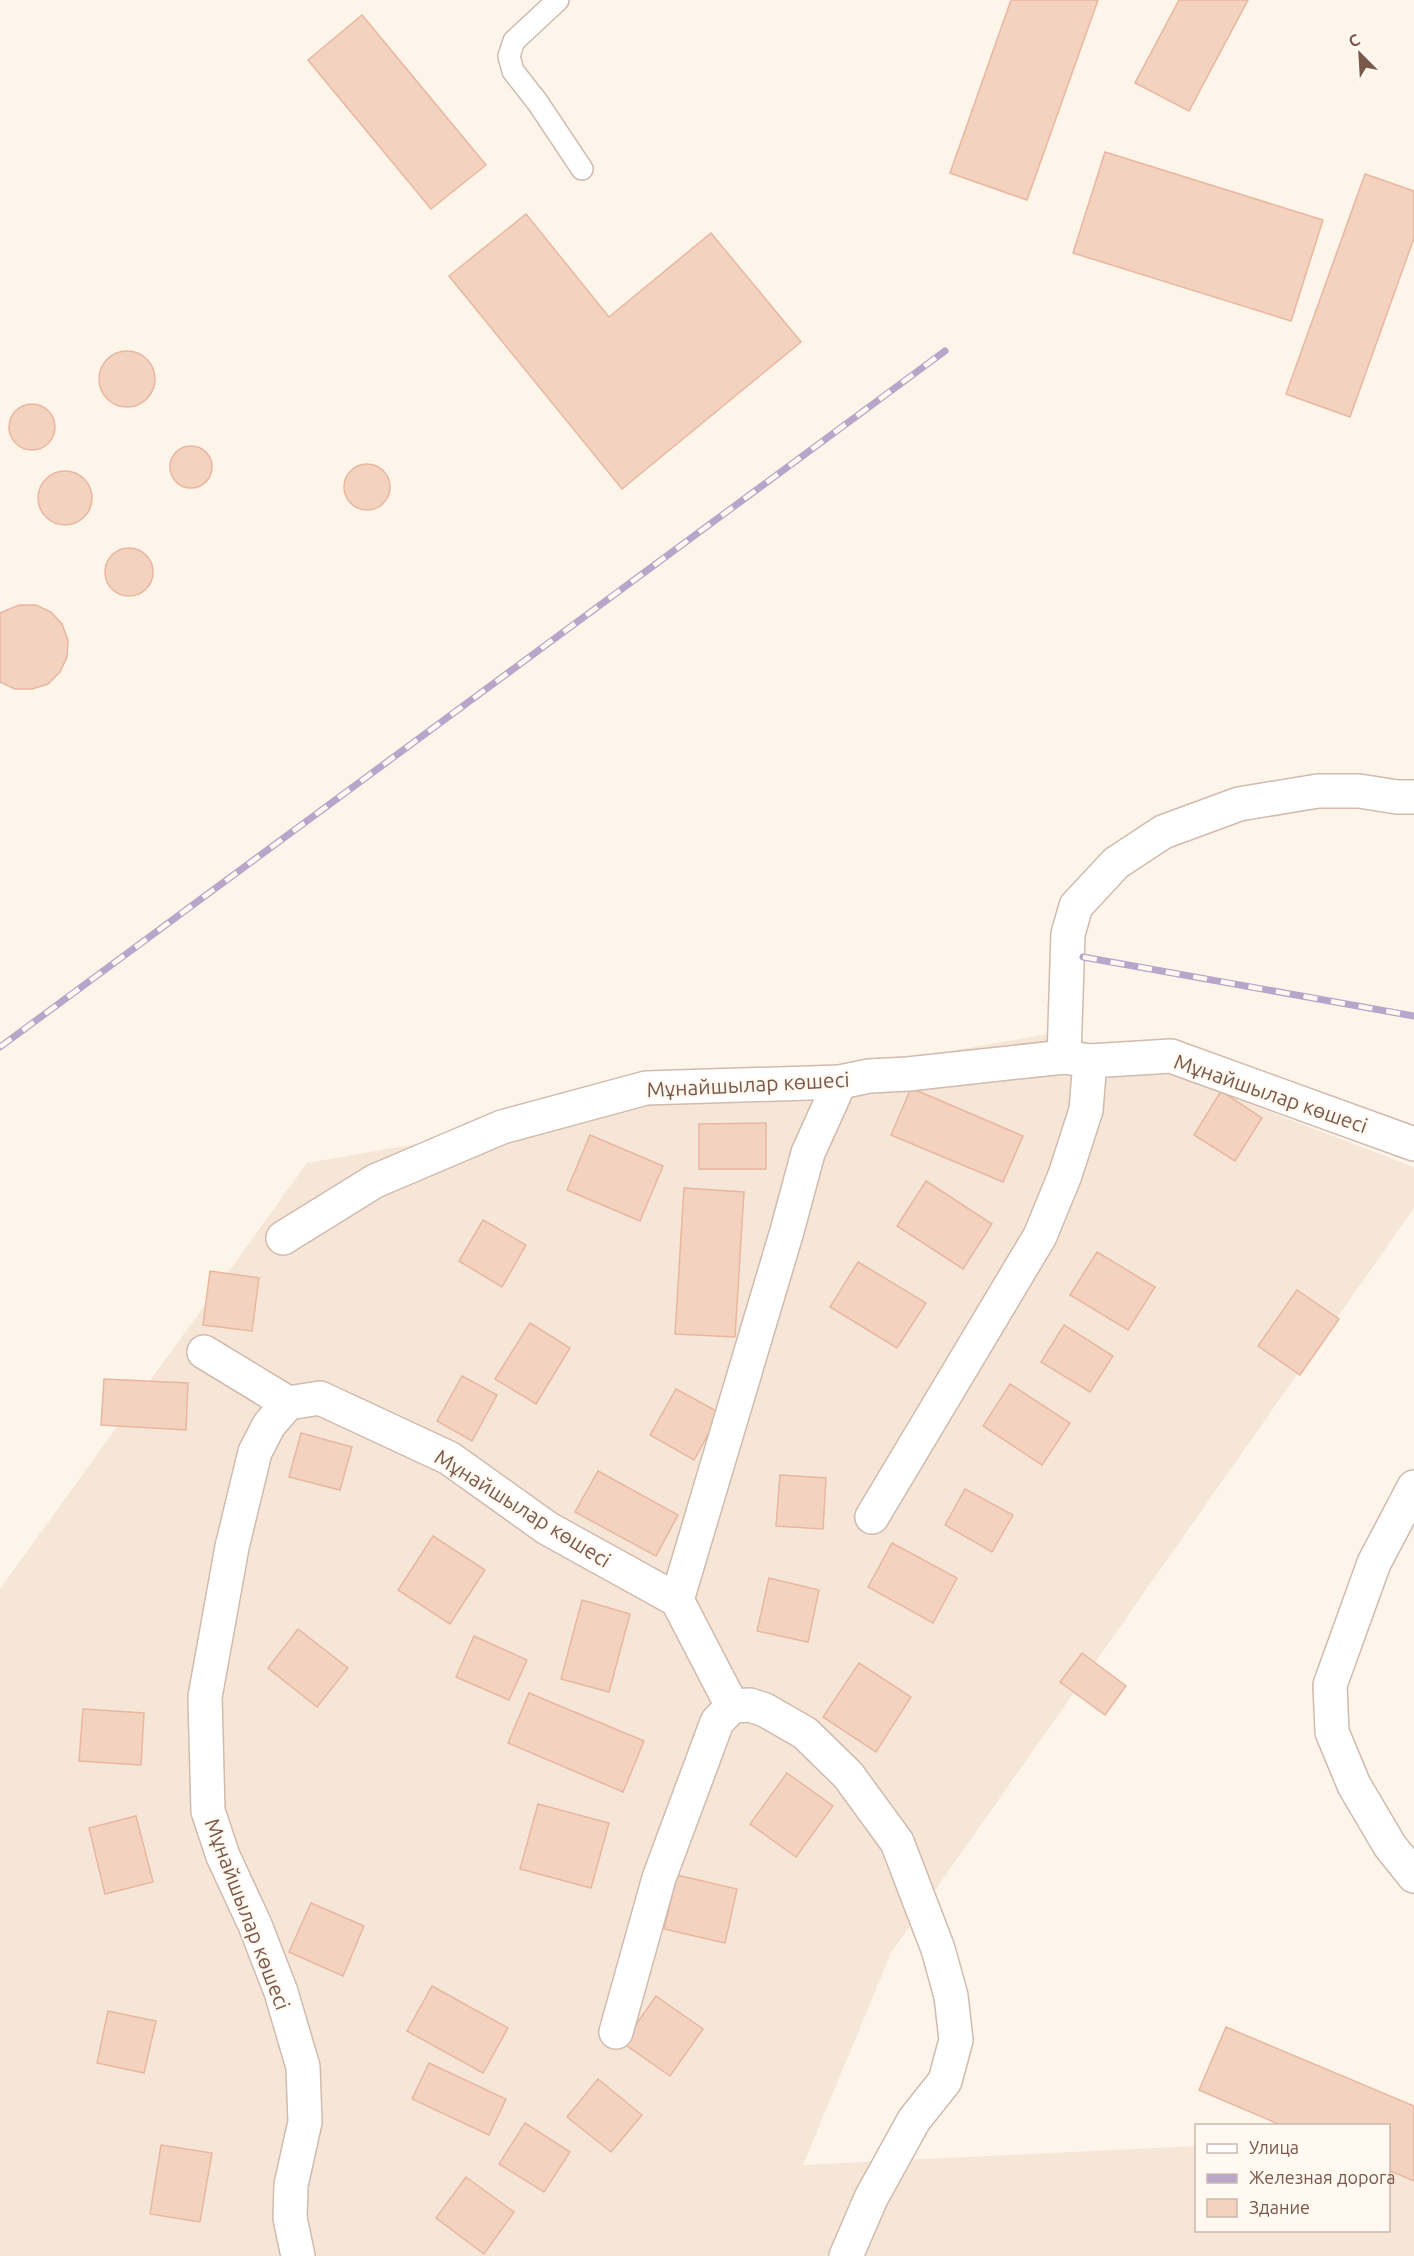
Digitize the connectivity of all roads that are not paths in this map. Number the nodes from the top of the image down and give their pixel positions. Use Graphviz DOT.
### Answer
graph roads {
  1 [pos="558,0"];
  2 [pos="582,169"];
  3 [pos="1414,797"];
  4 [pos="1077,1059"];
  5 [pos="840,1082"];
  6 [pos="1414,1144"];
  7 [pos="282,1238"];
  8 [pos="204,1352"];
  9 [pos="288,1402"];
  10 [pos="1414,1487"];
  11 [pos="872,1517"];
  12 [pos="677,1600"];
  13 [pos="732,1706"];
  14 [pos="1414,1876"];
  15 [pos="616,2032"];
  16 [pos="298,2256"];
  17 [pos="846,2256"];
  1 -- 2 [label="lane"];
  3 -- 4 [label="street"];
  4 -- 5 [label="street, Мұнайшылар көшесі"];
  4 -- 6 [label="street, Мұнайшылар көшесі"];
  4 -- 11 [label="street"];
  5 -- 7 [label="street, Мұнайшылар көшесі"];
  5 -- 12 [label="street"];
  8 -- 9 [label="street"];
  9 -- 12 [label="street, Мұнайшылар көшесі"];
  9 -- 16 [label="street, Мұнайшылар көшесі"];
  10 -- 14 [label="street"];
  12 -- 13 [label="street"];
  13 -- 15 [label="street"];
  13 -- 17 [label="street"];
}
